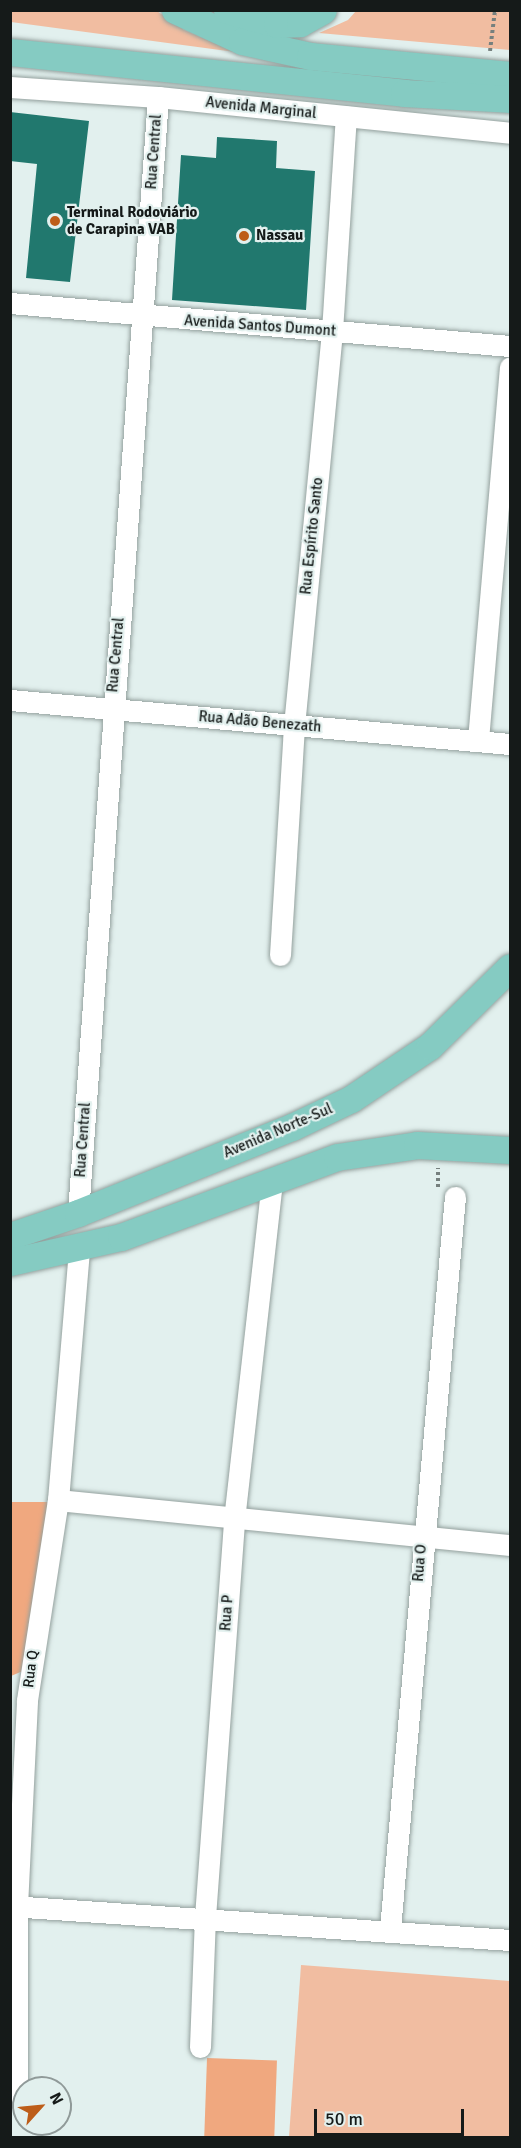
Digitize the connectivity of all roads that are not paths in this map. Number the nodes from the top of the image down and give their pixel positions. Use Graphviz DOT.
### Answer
graph roads {
  1 [pos="227,10"];
  2 [pos="323,10"];
  3 [pos="186,17"];
  4 [pos="10,52"];
  5 [pos="510,75"];
  6 [pos="10,87"];
  7 [pos="158,97"];
  8 [pos="510,99"];
  9 [pos="346,116"];
  10 [pos="510,133"];
  11 [pos="10,303"];
  12 [pos="143,317"];
  13 [pos="332,331"];
  14 [pos="510,346"];
  15 [pos="510,367"];
  16 [pos="10,700"];
  17 [pos="112,709"];
  18 [pos="294,726"];
  19 [pos="478,740"];
  20 [pos="510,744"];
  21 [pos="280,955"];
  22 [pos="510,967"];
  23 [pos="510,1150"];
  24 [pos="272,1179"];
  25 [pos="455,1197"];
  26 [pos="78,1213"];
  27 [pos="10,1236"];
  28 [pos="79,1250"];
  29 [pos="10,1262"];
  30 [pos="58,1500"];
  31 [pos="234,1520"];
  32 [pos="422,1537"];
  33 [pos="510,1545"];
  34 [pos="14,1906"];
  35 [pos="205,1917"];
  36 [pos="390,1929"];
  37 [pos="510,1940"];
  38 [pos="200,2047"];
  39 [pos="17,2076"];
  1 -- 2 [label="main road"];
  3 -- 5 [label="main road"];
  4 -- 8 [label="main road"];
  6 -- 7 [label="street, Avenida Marginal"];
  7 -- 9 [label="street, Avenida Marginal"];
  7 -- 12 [label="street, Rua Central"];
  9 -- 10 [label="street, Avenida Marginal"];
  9 -- 13 [label="street, Rua Espírito Santo"];
  11 -- 12 [label="street, Avenida Santos Dumont"];
  12 -- 13 [label="street, Avenida Santos Dumont"];
  12 -- 17 [label="street, Rua Central"];
  13 -- 14 [label="street, Avenida Santos Dumont"];
  13 -- 18 [label="street, Rua Espírito Santo"];
  15 -- 19 [label="street"];
  16 -- 17 [label="street, Rua Adão Benezath"];
  17 -- 18 [label="street, Rua Adão Benezath"];
  17 -- 26 [label="street, Rua Central"];
  18 -- 19 [label="street, Rua Adão Benezath"];
  18 -- 21 [label="street, Rua Espírito Santo"];
  19 -- 20 [label="street, Rua Adão Benezath"];
  22 -- 26 [label="main road, Avenida Norte-Sul"];
  23 -- 24 [label="main road"];
  24 -- 28 [label="main road"];
  24 -- 31 [label="street, Rua P"];
  25 -- 32 [label="street, Rua O"];
  26 -- 27 [label="main road, Avenida Norte-Sul"];
  28 -- 29 [label="main road"];
  28 -- 30 [label="street, Rua Q"];
  30 -- 31 [label="street"];
  30 -- 34 [label="street, Rua Q"];
  31 -- 32 [label="street"];
  31 -- 35 [label="street, Rua P"];
  32 -- 33 [label="street"];
  32 -- 36 [label="street, Rua O"];
  34 -- 35 [label="street"];
  34 -- 39 [label="street, Rua Q"];
  35 -- 36 [label="street"];
  35 -- 38 [label="street, Rua P"];
  36 -- 37 [label="street"];
}
